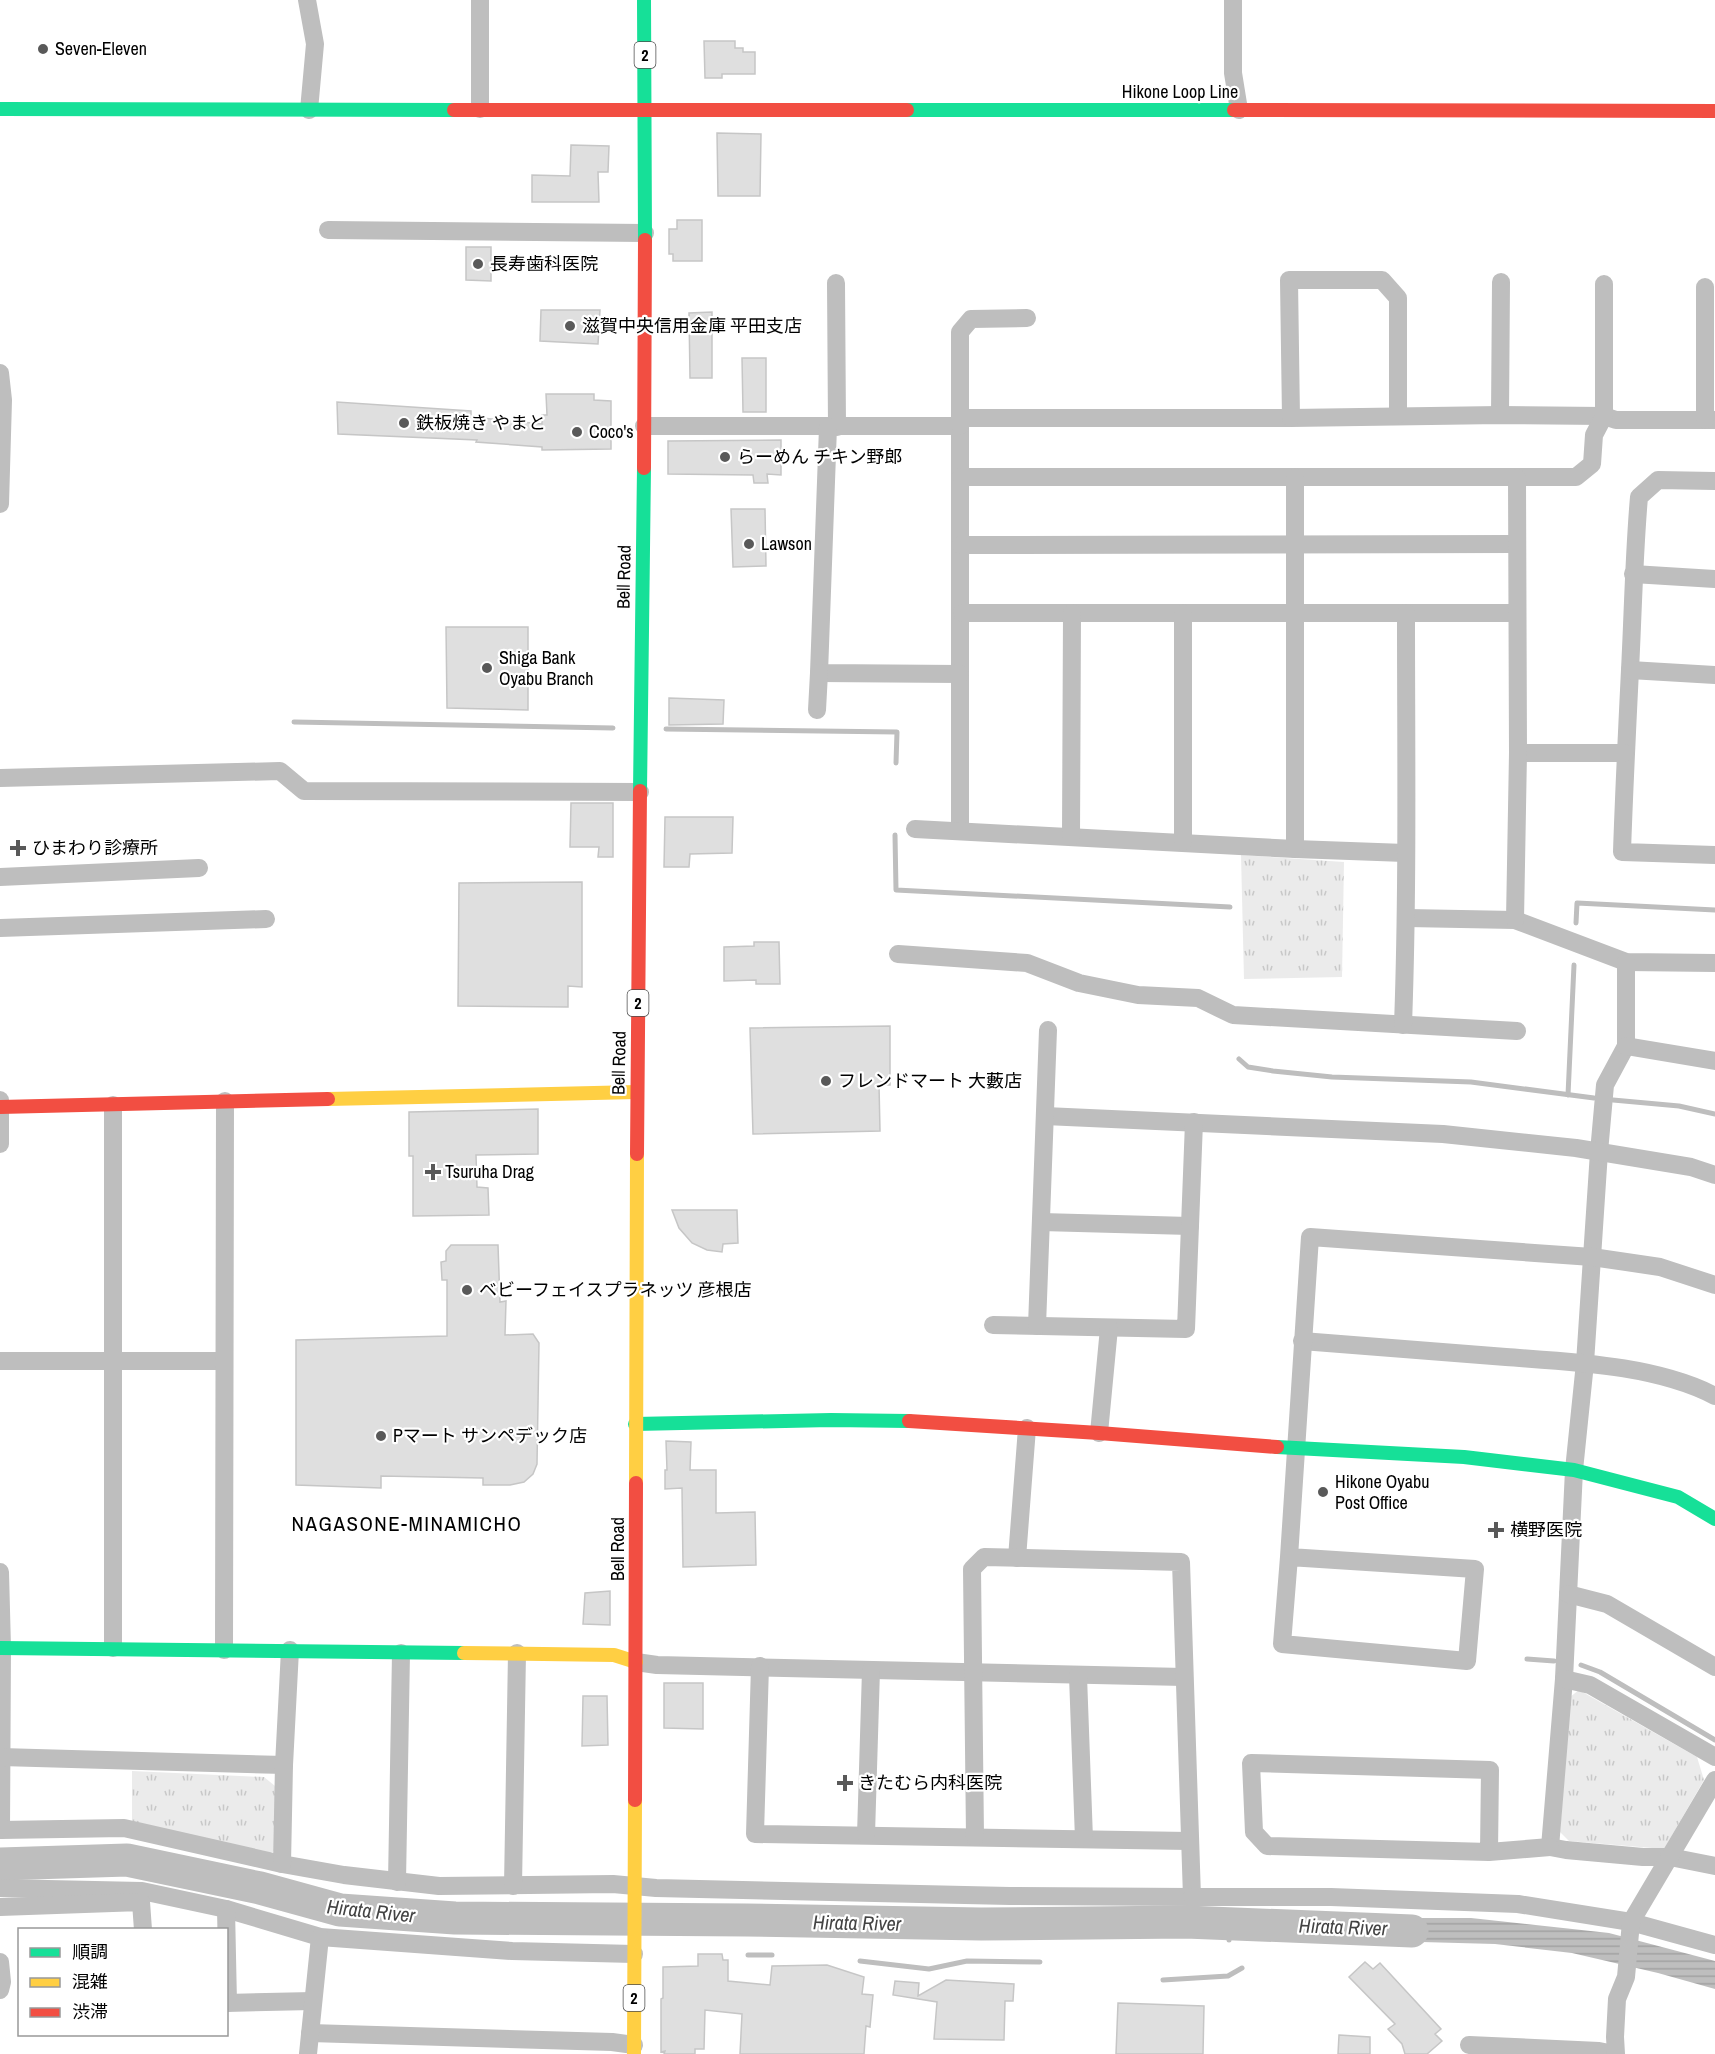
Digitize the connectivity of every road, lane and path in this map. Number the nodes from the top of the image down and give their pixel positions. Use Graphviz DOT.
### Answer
graph roads {
  1 [pos="307,0"];
  2 [pos="480,0"];
  3 [pos="644,0"];
  4 [pos="1233,0"];
  5 [pos="0,109"];
  6 [pos="480,109"];
  7 [pos="645,109"];
  8 [pos="309,110"];
  9 [pos="1239,110"];
  10 [pos="1715,111"];
  11 [pos="328,230"];
  12 [pos="645,233"];
  13 [pos="1501,282"];
  14 [pos="836,283"];
  15 [pos="1604,284"];
  16 [pos="1705,287"];
  17 [pos="1027,318"];
  18 [pos="0,374"];
  19 [pos="1398,415"];
  20 [pos="1500,415"];
  21 [pos="1605,417"];
  22 [pos="1291,418"];
  23 [pos="1710,420"];
  24 [pos="960,422"];
  25 [pos="644,426"];
  26 [pos="832,427"];
  27 [pos="961,477"];
  28 [pos="1295,477"];
  29 [pos="1517,478"];
  30 [pos="1715,481"];
  31 [pos="0,504"];
  32 [pos="1517,544"];
  33 [pos="961,545"];
  34 [pos="1295,545"];
  35 [pos="1633,574"];
  36 [pos="1715,579"];
  37 [pos="962,613"];
  38 [pos="1072,613"];
  39 [pos="1183,613"];
  40 [pos="1295,613"];
  41 [pos="1517,613"];
  42 [pos="1406,614"];
  43 [pos="1630,670"];
  44 [pos="819,673"];
  45 [pos="960,674"];
  46 [pos="1715,675"];
  47 [pos="817,710"];
  48 [pos="1518,753"];
  49 [pos="1624,753"];
  50 [pos="0,778"];
  51 [pos="640,792"];
  52 [pos="915,828"];
  53 [pos="960,831"];
  54 [pos="1071,837"];
  55 [pos="1183,842"];
  56 [pos="1295,849"];
  57 [pos="1405,853"];
  58 [pos="1715,855"];
  59 [pos="199,868"];
  60 [pos="0,877"];
  61 [pos="1407,918"];
  62 [pos="266,919"];
  63 [pos="1515,920"];
  64 [pos="0,928"];
  65 [pos="898,955"];
  66 [pos="1626,962"];
  67 [pos="1715,963"];
  68 [pos="1403,1025"];
  69 [pos="1048,1030"];
  70 [pos="1517,1031"];
  71 [pos="1626,1046"];
  72 [pos="1715,1061"];
  73 [pos="637,1092"];
  74 [pos="225,1101"];
  75 [pos="0,1105"];
  76 [pos="113,1105"];
  77 [pos="1045,1116"];
  78 [pos="1194,1122"];
  79 [pos="0,1144"];
  80 [pos="1599,1152"];
  81 [pos="1715,1175"];
  82 [pos="1041,1222"];
  83 [pos="1190,1226"];
  84 [pos="1592,1257"];
  85 [pos="1715,1285"];
  86 [pos="993,1325"];
  87 [pos="1037,1326"];
  88 [pos="1109,1328"];
  89 [pos="1302,1341"];
  90 [pos="0,1361"];
  91 [pos="224,1361"];
  92 [pos="113,1362"];
  93 [pos="1585,1363"];
  94 [pos="1715,1396"];
  95 [pos="635,1424"];
  96 [pos="1027,1428"];
  97 [pos="1099,1432"];
  98 [pos="1296,1449"];
  99 [pos="1574,1470"];
  100 [pos="1715,1519"];
  101 [pos="1289,1557"];
  102 [pos="1017,1558"];
  103 [pos="0,1572"];
  104 [pos="1568,1594"];
  105 [pos="1,1648"];
  106 [pos="113,1648"];
  107 [pos="224,1650"];
  108 [pos="290,1650"];
  109 [pos="401,1653"];
  110 [pos="517,1653"];
  111 [pos="636,1662"];
  112 [pos="760,1666"];
  113 [pos="1715,1667"];
  114 [pos="871,1670"];
  115 [pos="974,1672"];
  116 [pos="1078,1676"];
  117 [pos="1184,1677"];
  118 [pos="1564,1680"];
  119 [pos="1,1757"];
  120 [pos="1715,1757"];
  121 [pos="284,1766"];
  122 [pos="1715,1780"];
  123 [pos="0,1830"];
  124 [pos="867,1835"];
  125 [pos="975,1837"];
  126 [pos="1084,1839"];
  127 [pos="1189,1840"];
  128 [pos="1550,1846"];
  129 [pos="1489,1852"];
  130 [pos="1670,1857"];
  131 [pos="282,1864"];
  132 [pos="1715,1866"];
  133 [pos="397,1882"];
  134 [pos="513,1886"];
  135 [pos="0,1888"];
  136 [pos="635,1891"];
  137 [pos="1192,1897"];
  138 [pos="0,1907"];
  139 [pos="226,1909"];
  140 [pos="1631,1925"];
  141 [pos="143,1928"];
  142 [pos="226,1928"];
  143 [pos="320,1937"];
  144 [pos="1715,1945"];
  145 [pos="635,1948"];
  146 [pos="0,1962"];
  147 [pos="0,1990"];
  148 [pos="313,2001"];
  149 [pos="228,2003"];
  150 [pos="310,2033"];
  151 [pos="1469,2045"];
  152 [pos="634,2049"];
  153 [pos="308,2054"];
  154 [pos="1615,2054"];
  1 -- 8 [label="street"];
  2 -- 6 [label="street"];
  3 -- 7 [label="main road, Bell Road / 2"];
  4 -- 9 [label="street"];
  5 -- 8 [label="main road, Hikone Loop Line"];
  6 -- 7 [label="main road, Hikone Loop Line"];
  6 -- 8 [label="main road, Hikone Loop Line"];
  7 -- 9 [label="main road, Hikone Loop Line"];
  7 -- 12 [label="main road, Bell Road / 2"];
  9 -- 10 [label="main road, Hikone Loop Line"];
  11 -- 12 [label="street"];
  12 -- 25 [label="main road, Bell Road / 2"];
  13 -- 20 [label="street"];
  14 -- 26 [label="street"];
  15 -- 21 [label="street"];
  16 -- 23 [label="street"];
  17 -- 24 [label="street"];
  18 -- 31 [label="street"];
  19 -- 20 [label="street"];
  19 -- 22 [label="street"];
  19 -- 22 [label="street"];
  20 -- 21 [label="street"];
  21 -- 23 [label="street"];
  21 -- 29 [label="street"];
  22 -- 24 [label="street"];
  24 -- 26 [label="street"];
  24 -- 27 [label="street"];
  25 -- 26 [label="street"];
  25 -- 51 [label="main road, Bell Road / 2"];
  26 -- 44 [label="street"];
  27 -- 28 [label="street"];
  27 -- 33 [label="street"];
  28 -- 29 [label="street"];
  28 -- 34 [label="street"];
  29 -- 32 [label="street"];
  30 -- 35 [label="street"];
  32 -- 34 [label="street"];
  32 -- 41 [label="street"];
  33 -- 34 [label="street"];
  33 -- 37 [label="street"];
  34 -- 40 [label="street"];
  35 -- 36 [label="street"];
  35 -- 43 [label="street"];
  37 -- 38 [label="street"];
  37 -- 45 [label="street"];
  38 -- 39 [label="street"];
  38 -- 54 [label="street"];
  39 -- 40 [label="street"];
  39 -- 55 [label="street"];
  40 -- 42 [label="street"];
  40 -- 56 [label="street"];
  41 -- 42 [label="street"];
  41 -- 48 [label="street"];
  42 -- 57 [label="street"];
  43 -- 46 [label="street"];
  43 -- 49 [label="street"];
  44 -- 45 [label="street"];
  44 -- 47 [label="street"];
  45 -- 53 [label="street"];
  48 -- 49 [label="street"];
  48 -- 63 [label="street"];
  49 -- 58 [label="street"];
  50 -- 51 [label="street"];
  51 -- 73 [label="main road, Bell Road / 2"];
  52 -- 53 [label="street"];
  53 -- 54 [label="street"];
  54 -- 55 [label="street"];
  55 -- 56 [label="street"];
  56 -- 57 [label="street"];
  57 -- 61 [label="street"];
  59 -- 60 [label="street"];
  61 -- 63 [label="street"];
  61 -- 68 [label="street"];
  62 -- 64 [label="street"];
  63 -- 66 [label="street"];
  65 -- 68 [label="street"];
  66 -- 67 [label="street"];
  66 -- 71 [label="street"];
  68 -- 70 [label="street"];
  69 -- 77 [label="street"];
  71 -- 72 [label="street"];
  71 -- 80 [label="street"];
  73 -- 74 [label="main road"];
  73 -- 95 [label="main road, Bell Road / 2"];
  74 -- 76 [label="main road"];
  74 -- 91 [label="street"];
  75 -- 76 [label="main road"];
  75 -- 79 [label="street"];
  76 -- 92 [label="street"];
  77 -- 78 [label="street"];
  77 -- 82 [label="street"];
  78 -- 80 [label="street"];
  78 -- 83 [label="street"];
  80 -- 81 [label="street"];
  80 -- 84 [label="street"];
  82 -- 83 [label="street"];
  82 -- 87 [label="street"];
  83 -- 88 [label="street"];
  84 -- 85 [label="street"];
  84 -- 89 [label="street"];
  84 -- 93 [label="street"];
  86 -- 87 [label="street"];
  87 -- 88 [label="street"];
  88 -- 97 [label="street"];
  89 -- 93 [label="street"];
  89 -- 98 [label="street"];
  90 -- 92 [label="street"];
  91 -- 92 [label="street"];
  91 -- 107 [label="street"];
  92 -- 106 [label="street"];
  93 -- 94 [label="street"];
  93 -- 99 [label="street"];
  95 -- 96 [label="main road"];
  95 -- 111 [label="main road, Bell Road / 2"];
  96 -- 97 [label="main road"];
  96 -- 102 [label="street"];
  97 -- 98 [label="main road"];
  98 -- 99 [label="main road"];
  98 -- 101 [label="street"];
  99 -- 100 [label="main road"];
  99 -- 104 [label="street"];
  101 -- 101 [label="street"];
  102 -- 115 [label="street"];
  102 -- 117 [label="street"];
  103 -- 105 [label="street"];
  104 -- 113 [label="street"];
  104 -- 118 [label="street"];
  105 -- 106 [label="main road"];
  105 -- 119 [label="street"];
  106 -- 107 [label="main road"];
  107 -- 108 [label="main road"];
  108 -- 109 [label="main road"];
  108 -- 121 [label="street"];
  109 -- 110 [label="main road"];
  109 -- 133 [label="street"];
  110 -- 111 [label="main road"];
  110 -- 134 [label="street"];
  111 -- 112 [label="street"];
  111 -- 136 [label="main road, Bell Road / 2"];
  112 -- 114 [label="street"];
  112 -- 124 [label="street"];
  114 -- 115 [label="street"];
  114 -- 124 [label="street"];
  115 -- 116 [label="street"];
  115 -- 125 [label="street"];
  116 -- 117 [label="street"];
  116 -- 126 [label="street"];
  117 -- 127 [label="street"];
  118 -- 120 [label="street"];
  118 -- 128 [label="street"];
  119 -- 121 [label="street"];
  119 -- 123 [label="street"];
  121 -- 131 [label="street"];
  122 -- 130 [label="street"];
  123 -- 131 [label="street"];
  124 -- 125 [label="street"];
  125 -- 126 [label="street"];
  126 -- 127 [label="street"];
  127 -- 137 [label="street"];
  128 -- 129 [label="street"];
  128 -- 130 [label="street"];
  129 -- 129 [label="street"];
  130 -- 132 [label="street"];
  130 -- 140 [label="street"];
  131 -- 133 [label="street"];
  133 -- 134 [label="street"];
  134 -- 136 [label="street"];
  135 -- 139 [label="street"];
  136 -- 137 [label="street"];
  136 -- 145 [label="main road, Bell Road / 2"];
  137 -- 140 [label="street"];
  138 -- 141 [label="street"];
  139 -- 142 [label="street"];
  139 -- 143 [label="street"];
  140 -- 144 [label="street"];
  140 -- 154 [label="street"];
  143 -- 145 [label="street"];
  143 -- 148 [label="street"];
  145 -- 152 [label="main road, Bell Road / 2"];
  146 -- 147 [label="street"];
  148 -- 149 [label="street"];
  148 -- 150 [label="street"];
  150 -- 152 [label="street"];
  150 -- 153 [label="street"];
  151 -- 154 [label="street"];
}
